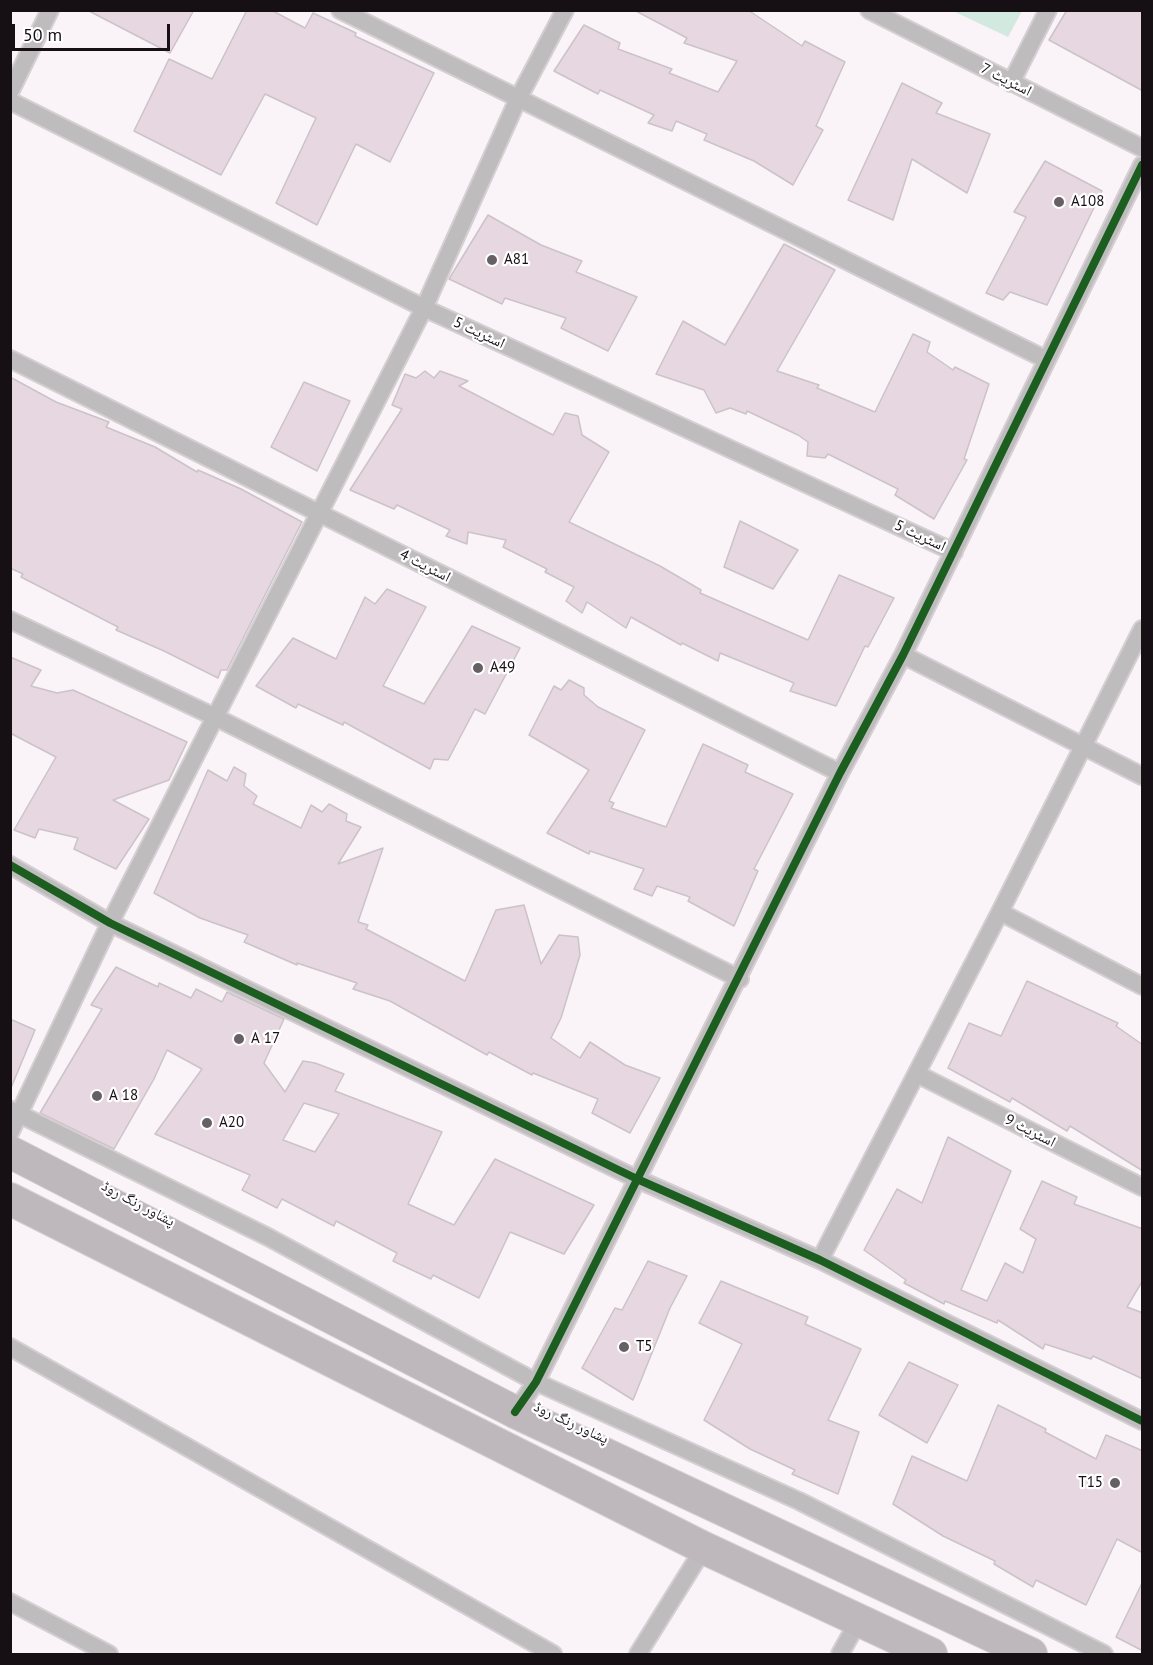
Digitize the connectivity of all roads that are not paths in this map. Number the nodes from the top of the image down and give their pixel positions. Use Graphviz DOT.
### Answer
graph roads {
  1 [pos="50,10"];
  2 [pos="340,10"];
  3 [pos="565,10"];
  4 [pos="870,10"];
  5 [pos="1048,10"];
  6 [pos="1011,83"];
  7 [pos="10,92"];
  8 [pos="518,99"];
  9 [pos="10,101"];
  10 [pos="1143,148"];
  11 [pos="1143,165"];
  12 [pos="424,308"];
  13 [pos="10,359"];
  14 [pos="1047,360"];
  15 [pos="320,514"];
  16 [pos="954,552"];
  17 [pos="10,620"];
  18 [pos="1143,629"];
  19 [pos="903,656"];
  20 [pos="217,718"];
  21 [pos="1082,746"];
  22 [pos="840,773"];
  23 [pos="1143,776"];
  24 [pos="10,865"];
  25 [pos="1000,912"];
  26 [pos="110,923"];
  27 [pos="740,979"];
  28 [pos="1143,986"];
  29 [pos="917,1074"];
  30 [pos="15,1112"];
  31 [pos="10,1133"];
  32 [pos="10,1152"];
  33 [pos="637,1179"];
  34 [pos="1143,1187"];
  35 [pos="10,1199"];
  36 [pos="820,1260"];
  37 [pos="10,1347"];
  38 [pos="536,1382"];
  39 [pos="515,1412"];
  40 [pos="1143,1421"];
  41 [pos="791,1540"];
  42 [pos="704,1548"];
  43 [pos="770,1579"];
  44 [pos="10,1602"];
  45 [pos="859,1620"];
  46 [pos="109,1654"];
  47 [pos="553,1654"];
  48 [pos="638,1654"];
  49 [pos="840,1654"];
  50 [pos="931,1654"];
  51 [pos="1031,1654"];
  52 [pos="1104,1654"];
  1 -- 7 [label="street"];
  2 -- 8 [label="street"];
  3 -- 8 [label="street"];
  4 -- 6 [label="street, اسٹریٹ 7"];
  5 -- 6 [label="street"];
  6 -- 10 [label="street, اسٹریٹ 7"];
  8 -- 12 [label="street"];
  8 -- 14 [label="street"];
  9 -- 12 [label="street, اسٹریٹ 5"];
  11 -- 14 [label="street"];
  12 -- 15 [label="street"];
  12 -- 16 [label="street, اسٹریٹ 5"];
  13 -- 15 [label="street, اسٹریٹ 4"];
  14 -- 16 [label="street"];
  15 -- 20 [label="street"];
  15 -- 22 [label="street, اسٹریٹ 4"];
  16 -- 19 [label="street"];
  17 -- 20 [label="street"];
  18 -- 21 [label="street"];
  19 -- 21 [label="street"];
  19 -- 22 [label="street"];
  20 -- 26 [label="street"];
  20 -- 27 [label="street"];
  21 -- 23 [label="street"];
  21 -- 25 [label="street"];
  22 -- 27 [label="street"];
  24 -- 26 [label="street"];
  25 -- 28 [label="street"];
  25 -- 29 [label="street"];
  26 -- 30 [label="street"];
  26 -- 33 [label="street"];
  27 -- 33 [label="street"];
  29 -- 34 [label="street, اسٹریٹ 9"];
  29 -- 36 [label="street"];
  30 -- 31 [label="street"];
  30 -- 38 [label="street"];
  32 -- 39 [label="highway, پشاور رنگ روڈ"];
  33 -- 36 [label="street"];
  33 -- 38 [label="street"];
  35 -- 42 [label="highway"];
  36 -- 40 [label="street"];
  37 -- 47 [label="street"];
  38 -- 39 [label="street"];
  38 -- 52 [label="street"];
  39 -- 41 [label="highway, پشاور رنگ روڈ"];
  41 -- 43 [label="highway"];
  41 -- 51 [label="highway, پشاور رنگ روڈ"];
  42 -- 43 [label="highway"];
  42 -- 48 [label="street"];
  43 -- 45 [label="highway"];
  44 -- 46 [label="street"];
  45 -- 49 [label="street"];
  45 -- 50 [label="highway"];
}
